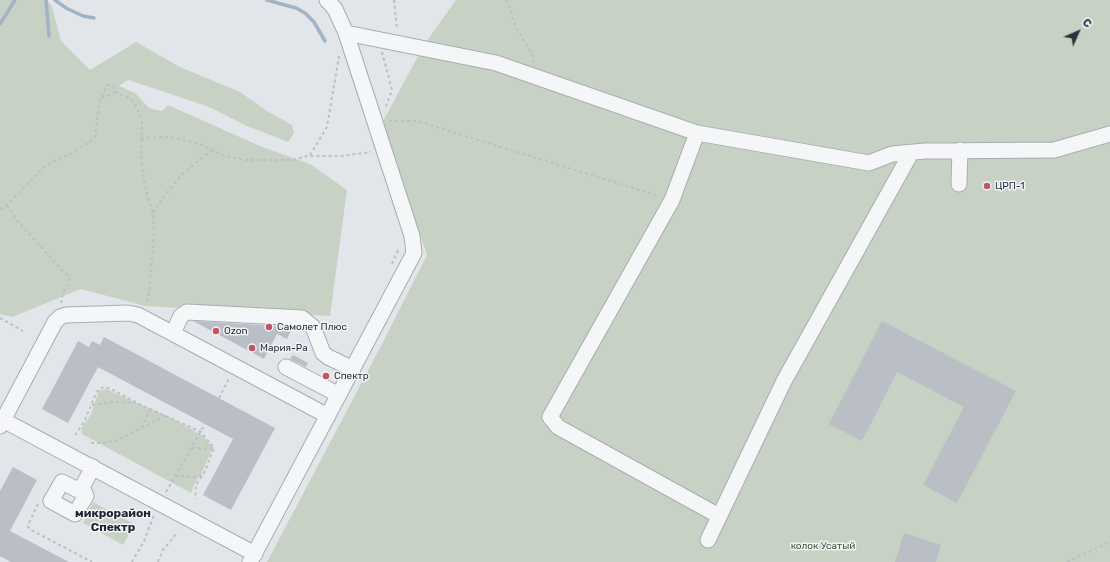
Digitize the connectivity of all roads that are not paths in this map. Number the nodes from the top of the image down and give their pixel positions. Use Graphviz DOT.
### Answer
graph roads {
  1 [pos="327,0"];
  2 [pos="346,33"];
  3 [pos="697,133"];
  4 [pos="1110,134"];
  5 [pos="960,150"];
  6 [pos="911,152"];
  7 [pos="959,184"];
  8 [pos="173,333"];
  9 [pos="286,367"];
  10 [pos="353,369"];
  11 [pos="339,395"];
  12 [pos="328,416"];
  13 [pos="2,423"];
  14 [pos="93,467"];
  15 [pos="80,491"];
  16 [pos="719,516"];
  17 [pos="708,540"];
  18 [pos="253,558"];
  1 -- 2 [label="street"];
  2 -- 3 [label="street"];
  2 -- 10 [label="street"];
  3 -- 6 [label="street"];
  3 -- 16 [label="street"];
  4 -- 5 [label="street"];
  5 -- 6 [label="street"];
  5 -- 7 [label="street"];
  6 -- 16 [label="street"];
  8 -- 10 [label="street"];
  8 -- 12 [label="street"];
  8 -- 13 [label="street"];
  9 -- 11 [label="street"];
  10 -- 11 [label="street"];
  11 -- 12 [label="street"];
  12 -- 18 [label="street"];
  13 -- 14 [label="street"];
  14 -- 15 [label="street"];
  14 -- 18 [label="street"];
  16 -- 17 [label="street"];
}
